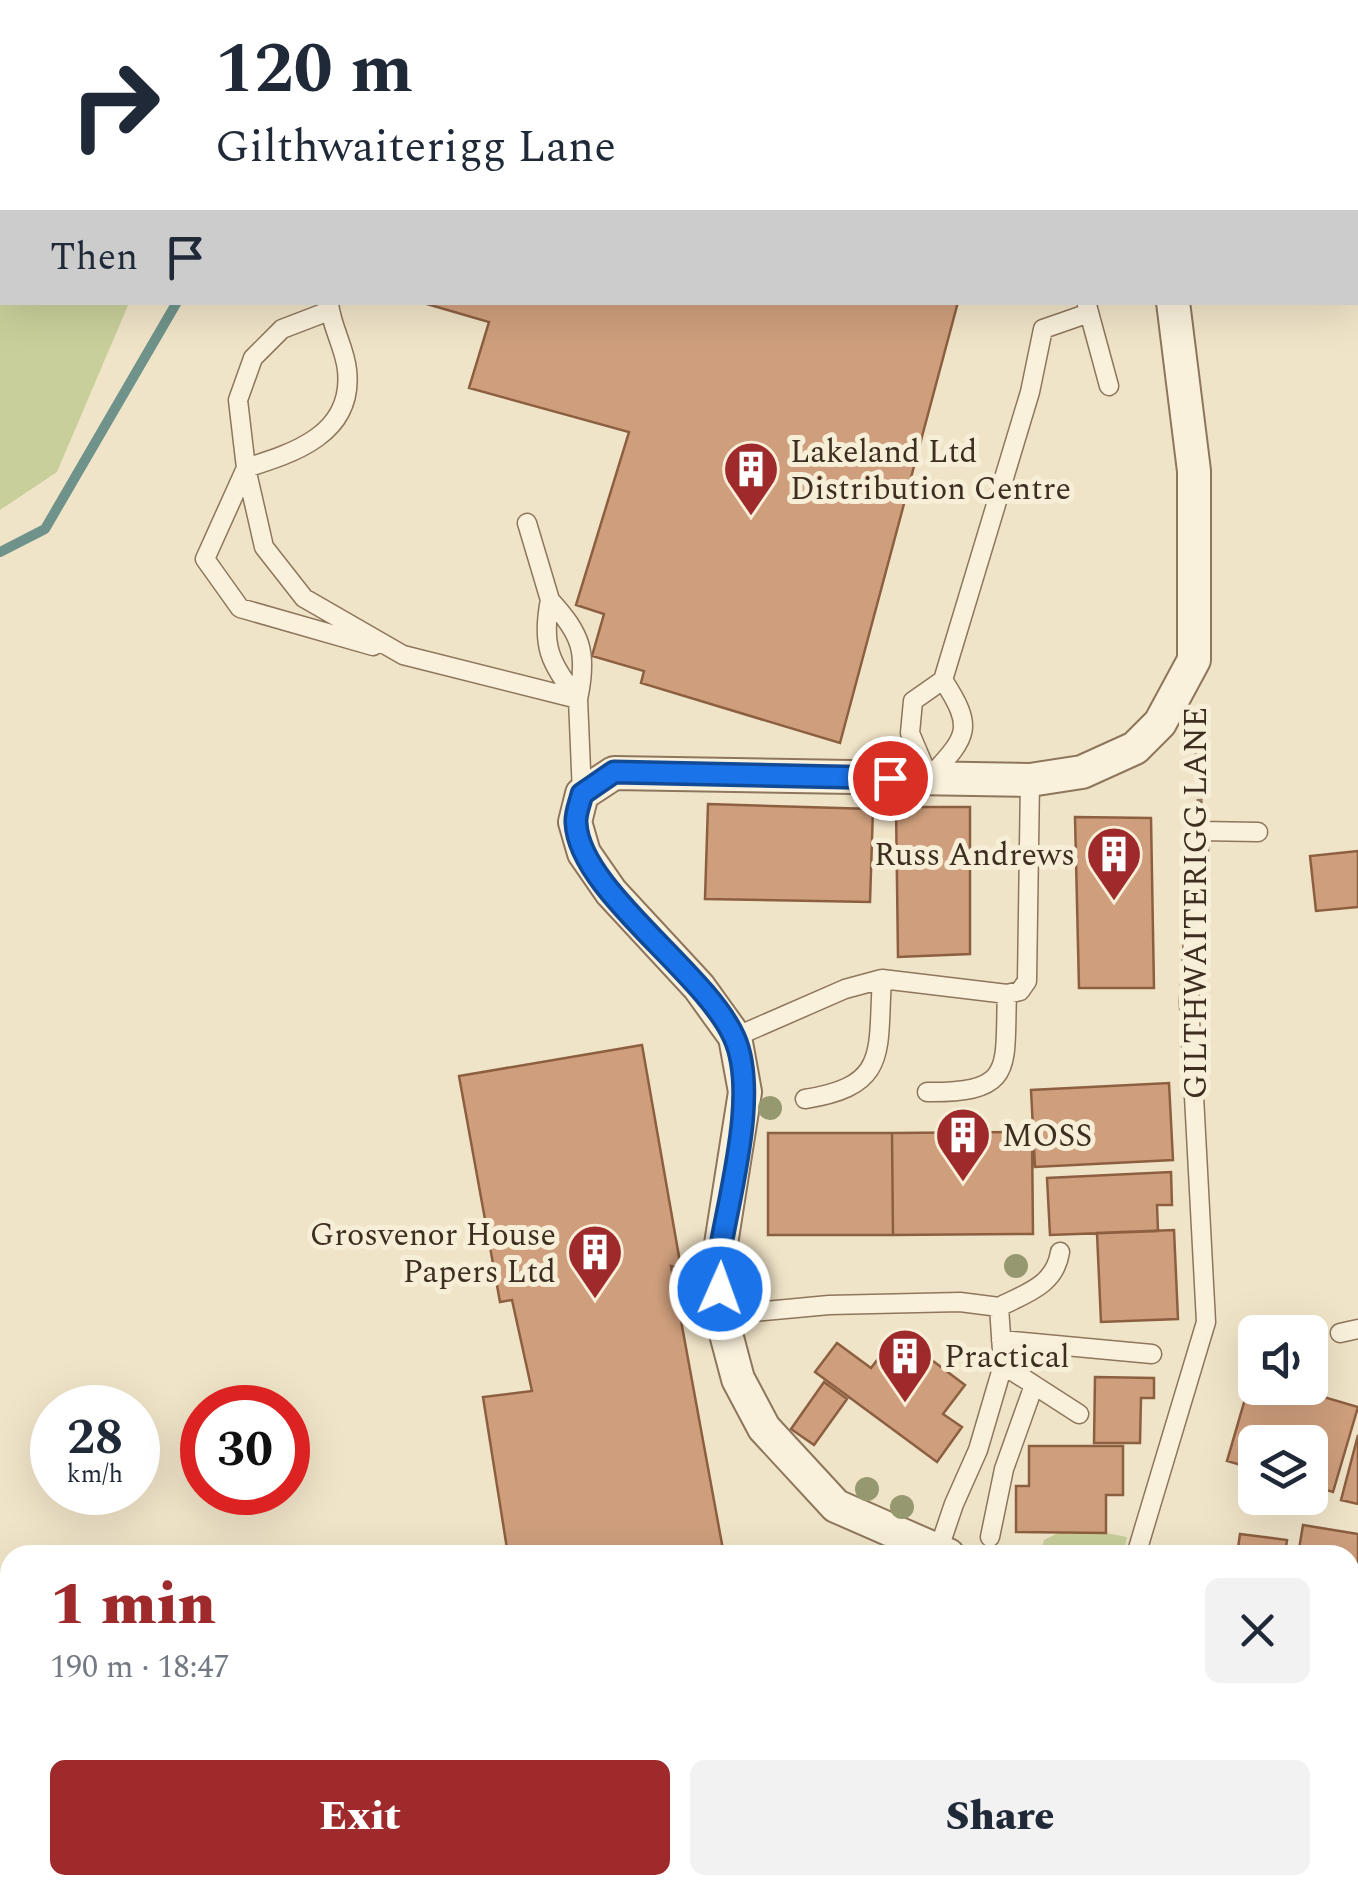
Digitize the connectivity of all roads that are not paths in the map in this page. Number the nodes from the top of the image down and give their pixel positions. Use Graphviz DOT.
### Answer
graph roads {
  1 [pos="1173,305"];
  2 [pos="329,307"];
  3 [pos="1088,308"];
  4 [pos="1109,386"];
  5 [pos="246,468"];
  6 [pos="527,523"];
  7 [pos="550,600"];
  8 [pos="402,655"];
  9 [pos="943,680"];
  10 [pos="578,698"];
  11 [pos="929,778"];
  12 [pos="1030,780"];
  13 [pos="582,794"];
  14 [pos="1258,832"];
  15 [pos="882,978"];
  16 [pos="1007,994"];
  17 [pos="734,1037"];
  18 [pos="927,1092"];
  19 [pos="804,1099"];
  20 [pos="1060,1252"];
  21 [pos="999,1307"];
  22 [pos="721,1315"];
  23 [pos="1001,1340"];
  24 [pos="1152,1354"];
  25 [pos="1003,1365"];
  26 [pos="1034,1385"];
  27 [pos="1078,1414"];
  28 [pos="990,1537"];
  29 [pos="924,1545"];
  30 [pos="945,1545"];
  31 [pos="1139,1545"];
  1 -- 12 [label="street, GILTHWAITERIGG LANE"];
  2 -- 5 [label="lane"];
  2 -- 5 [label="lane"];
  3 -- 4 [label="lane"];
  3 -- 9 [label="lane"];
  5 -- 8 [label="lane"];
  5 -- 8 [label="lane"];
  6 -- 7 [label="lane"];
  7 -- 10 [label="lane"];
  7 -- 10 [label="lane"];
  8 -- 10 [label="lane"];
  9 -- 11 [label="lane"];
  9 -- 11 [label="lane"];
  10 -- 13 [label="lane"];
  11 -- 12 [label="street, GILTHWAITERIGG LANE"];
  11 -- 13 [label="street, GILTHWAITERIGG LANE"];
  12 -- 16 [label="lane"];
  13 -- 17 [label="street"];
  14 -- 31 [label="lane, GILTHWAITERIGG LANE"];
  15 -- 16 [label="lane"];
  15 -- 17 [label="lane"];
  15 -- 19 [label="lane"];
  16 -- 18 [label="lane"];
  17 -- 22 [label="street"];
  20 -- 21 [label="lane"];
  21 -- 22 [label="lane"];
  21 -- 23 [label="lane"];
  22 -- 29 [label="street"];
  23 -- 24 [label="lane"];
  23 -- 25 [label="lane"];
  25 -- 26 [label="lane"];
  25 -- 30 [label="lane"];
  26 -- 27 [label="lane"];
  26 -- 28 [label="lane"];
}
